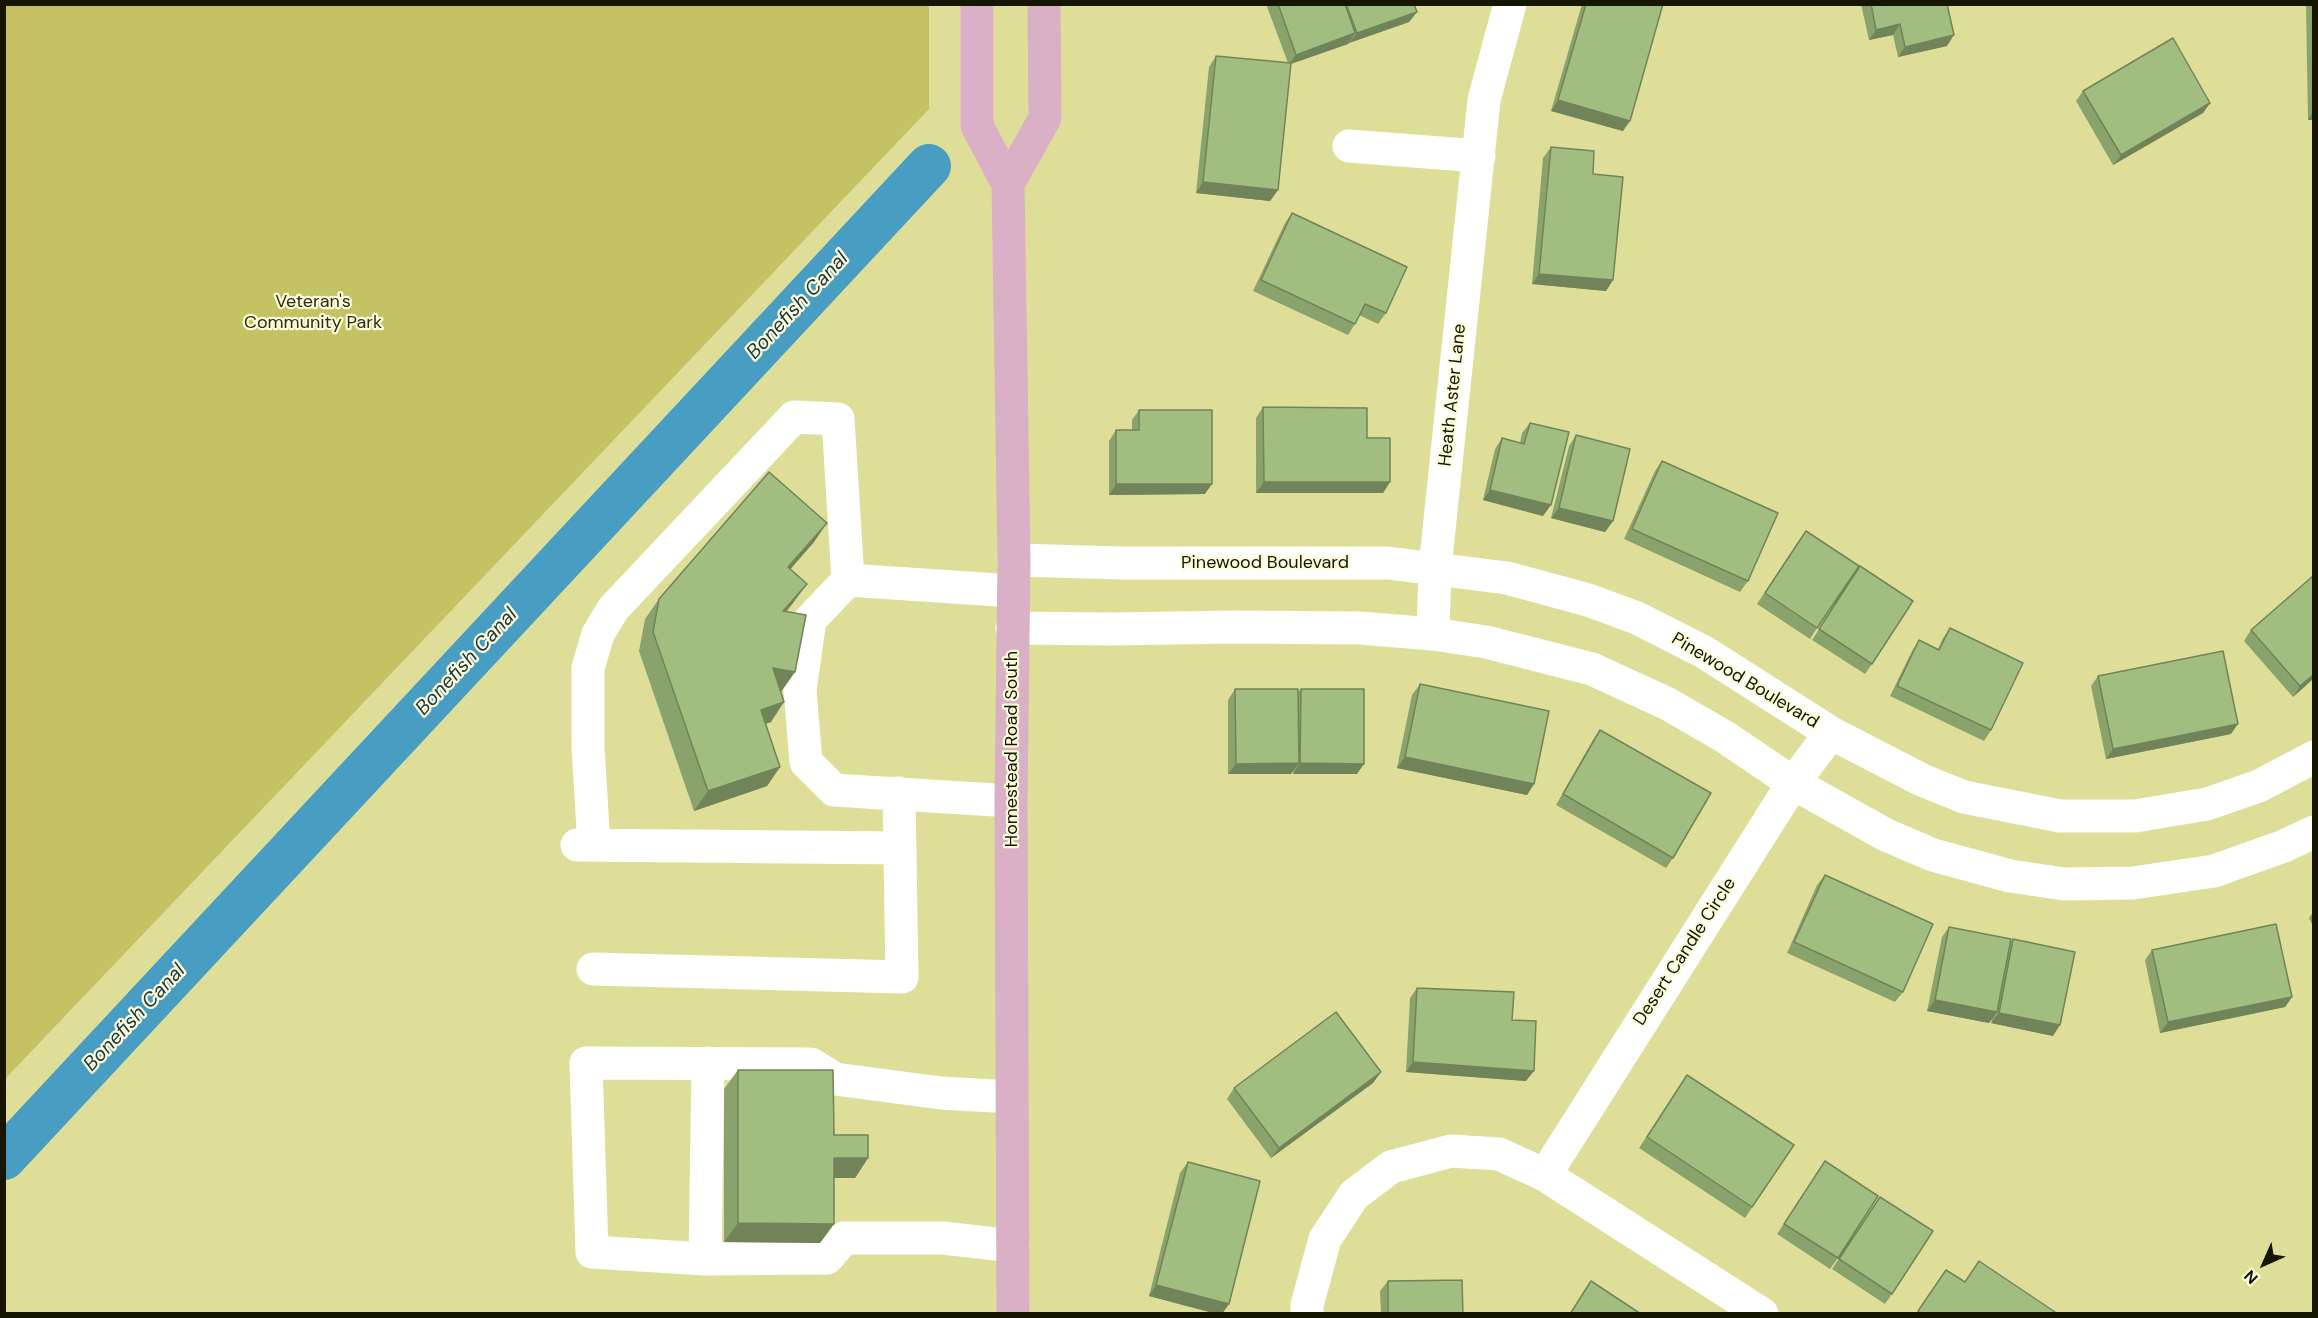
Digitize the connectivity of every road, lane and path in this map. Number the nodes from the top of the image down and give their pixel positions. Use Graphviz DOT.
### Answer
graph roads {
  1 [pos="977,4"];
  2 [pos="1044,4"];
  3 [pos="1510,4"];
  4 [pos="1349,146"];
  5 [pos="1479,156"];
  6 [pos="1008,184"];
  7 [pos="1435,568"];
  8 [pos="1013,575"];
  9 [pos="848,580"];
  10 [pos="1012,628"];
  11 [pos="1433,634"];
  12 [pos="1831,733"];
  13 [pos="2313,757"];
  14 [pos="1793,783"];
  15 [pos="899,793"];
  16 [pos="1011,801"];
  17 [pos="2313,832"];
  18 [pos="900,848"];
  19 [pos="593,969"];
  20 [pos="708,1063"];
  21 [pos="1012,1097"];
  22 [pos="1545,1175"];
  23 [pos="1013,1246"];
  24 [pos="705,1259"];
  25 [pos="1013,1314"];
  26 [pos="1307,1314"];
  27 [pos="1762,1314"];
  1 -- 6 [label="main road, Homestead Road South"];
  2 -- 6 [label="main road"];
  3 -- 5 [label="street, Heath Aster Lane"];
  4 -- 5 [label="street"];
  5 -- 7 [label="street, Heath Aster Lane"];
  6 -- 8 [label="main road, Homestead Road South"];
  7 -- 8 [label="street, Pinewood Boulevard"];
  7 -- 11 [label="street, Heath Aster Lane"];
  7 -- 12 [label="street, Pinewood Boulevard"];
  8 -- 9 [label="street, Pinewood Boulevard"];
  8 -- 10 [label="main road, Homestead Road South"];
  9 -- 15 [label="street"];
  9 -- 18 [label="street"];
  10 -- 11 [label="street"];
  10 -- 16 [label="main road, Homestead Road South"];
  11 -- 14 [label="street"];
  12 -- 13 [label="street, Pinewood Boulevard"];
  12 -- 14 [label="street, Desert Candle Circle"];
  14 -- 17 [label="street"];
  14 -- 22 [label="street, Desert Candle Circle"];
  15 -- 16 [label="street"];
  15 -- 18 [label="street"];
  16 -- 21 [label="main road, Homestead Road South"];
  18 -- 19 [label="street"];
  20 -- 21 [label="street"];
  20 -- 24 [label="street"];
  20 -- 24 [label="street"];
  21 -- 23 [label="main road, Homestead Road South"];
  22 -- 26 [label="street"];
  22 -- 27 [label="street"];
  23 -- 24 [label="street"];
  23 -- 25 [label="main road, Homestead Road South"];
}
